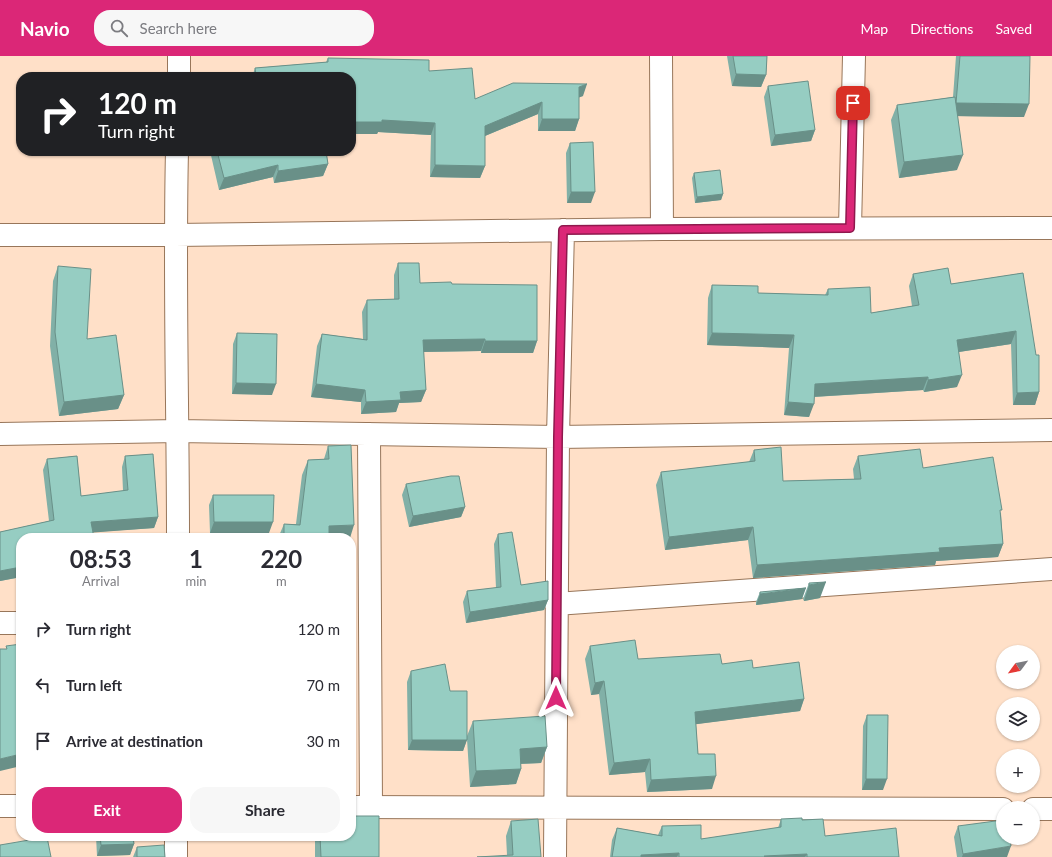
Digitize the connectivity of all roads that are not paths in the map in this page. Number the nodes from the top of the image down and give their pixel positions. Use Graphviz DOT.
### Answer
graph roads {
  1 [pos="179,56"];
  2 [pos="661,56"];
  3 [pos="854,56"];
  4 [pos="179,72"];
  5 [pos="177,156"];
  6 [pos="850,228"];
  7 [pos="1052,228"];
  8 [pos="662,229"];
  9 [pos="563,230"];
  10 [pos="0,235"];
  11 [pos="175,235"];
  12 [pos="1052,430"];
  13 [pos="178,431"];
  14 [pos="0,434"];
  15 [pos="369,434"];
  16 [pos="558,437"];
  17 [pos="178,533"];
  18 [pos="1052,569"];
  19 [pos="556,604"];
  20 [pos="0,623"];
  21 [pos="16,623"];
  22 [pos="0,806"];
  23 [pos="16,806"];
  24 [pos="361,807"];
  25 [pos="556,807"];
  26 [pos="996,809"];
  27 [pos="1040,809"];
  28 [pos="1052,809"];
  29 [pos="176,841"];
  30 [pos="176,857"];
  31 [pos="554,857"];
  1 -- 4 [label="street"];
  2 -- 8 [label="street"];
  3 -- 6 [label="street"];
  5 -- 11 [label="street"];
  6 -- 7 [label="street"];
  6 -- 8 [label="street"];
  8 -- 9 [label="street"];
  9 -- 11 [label="street"];
  9 -- 16 [label="street"];
  10 -- 11 [label="street"];
  11 -- 13 [label="street"];
  12 -- 16 [label="street"];
  13 -- 14 [label="street"];
  13 -- 15 [label="street"];
  13 -- 17 [label="street"];
  15 -- 16 [label="street"];
  15 -- 24 [label="street"];
  16 -- 19 [label="street"];
  18 -- 19 [label="street"];
  19 -- 25 [label="street"];
  20 -- 21 [label="street"];
  22 -- 23 [label="street"];
  24 -- 25 [label="street"];
  25 -- 26 [label="street"];
  25 -- 31 [label="street"];
  27 -- 28 [label="street"];
  29 -- 30 [label="street"];
}
